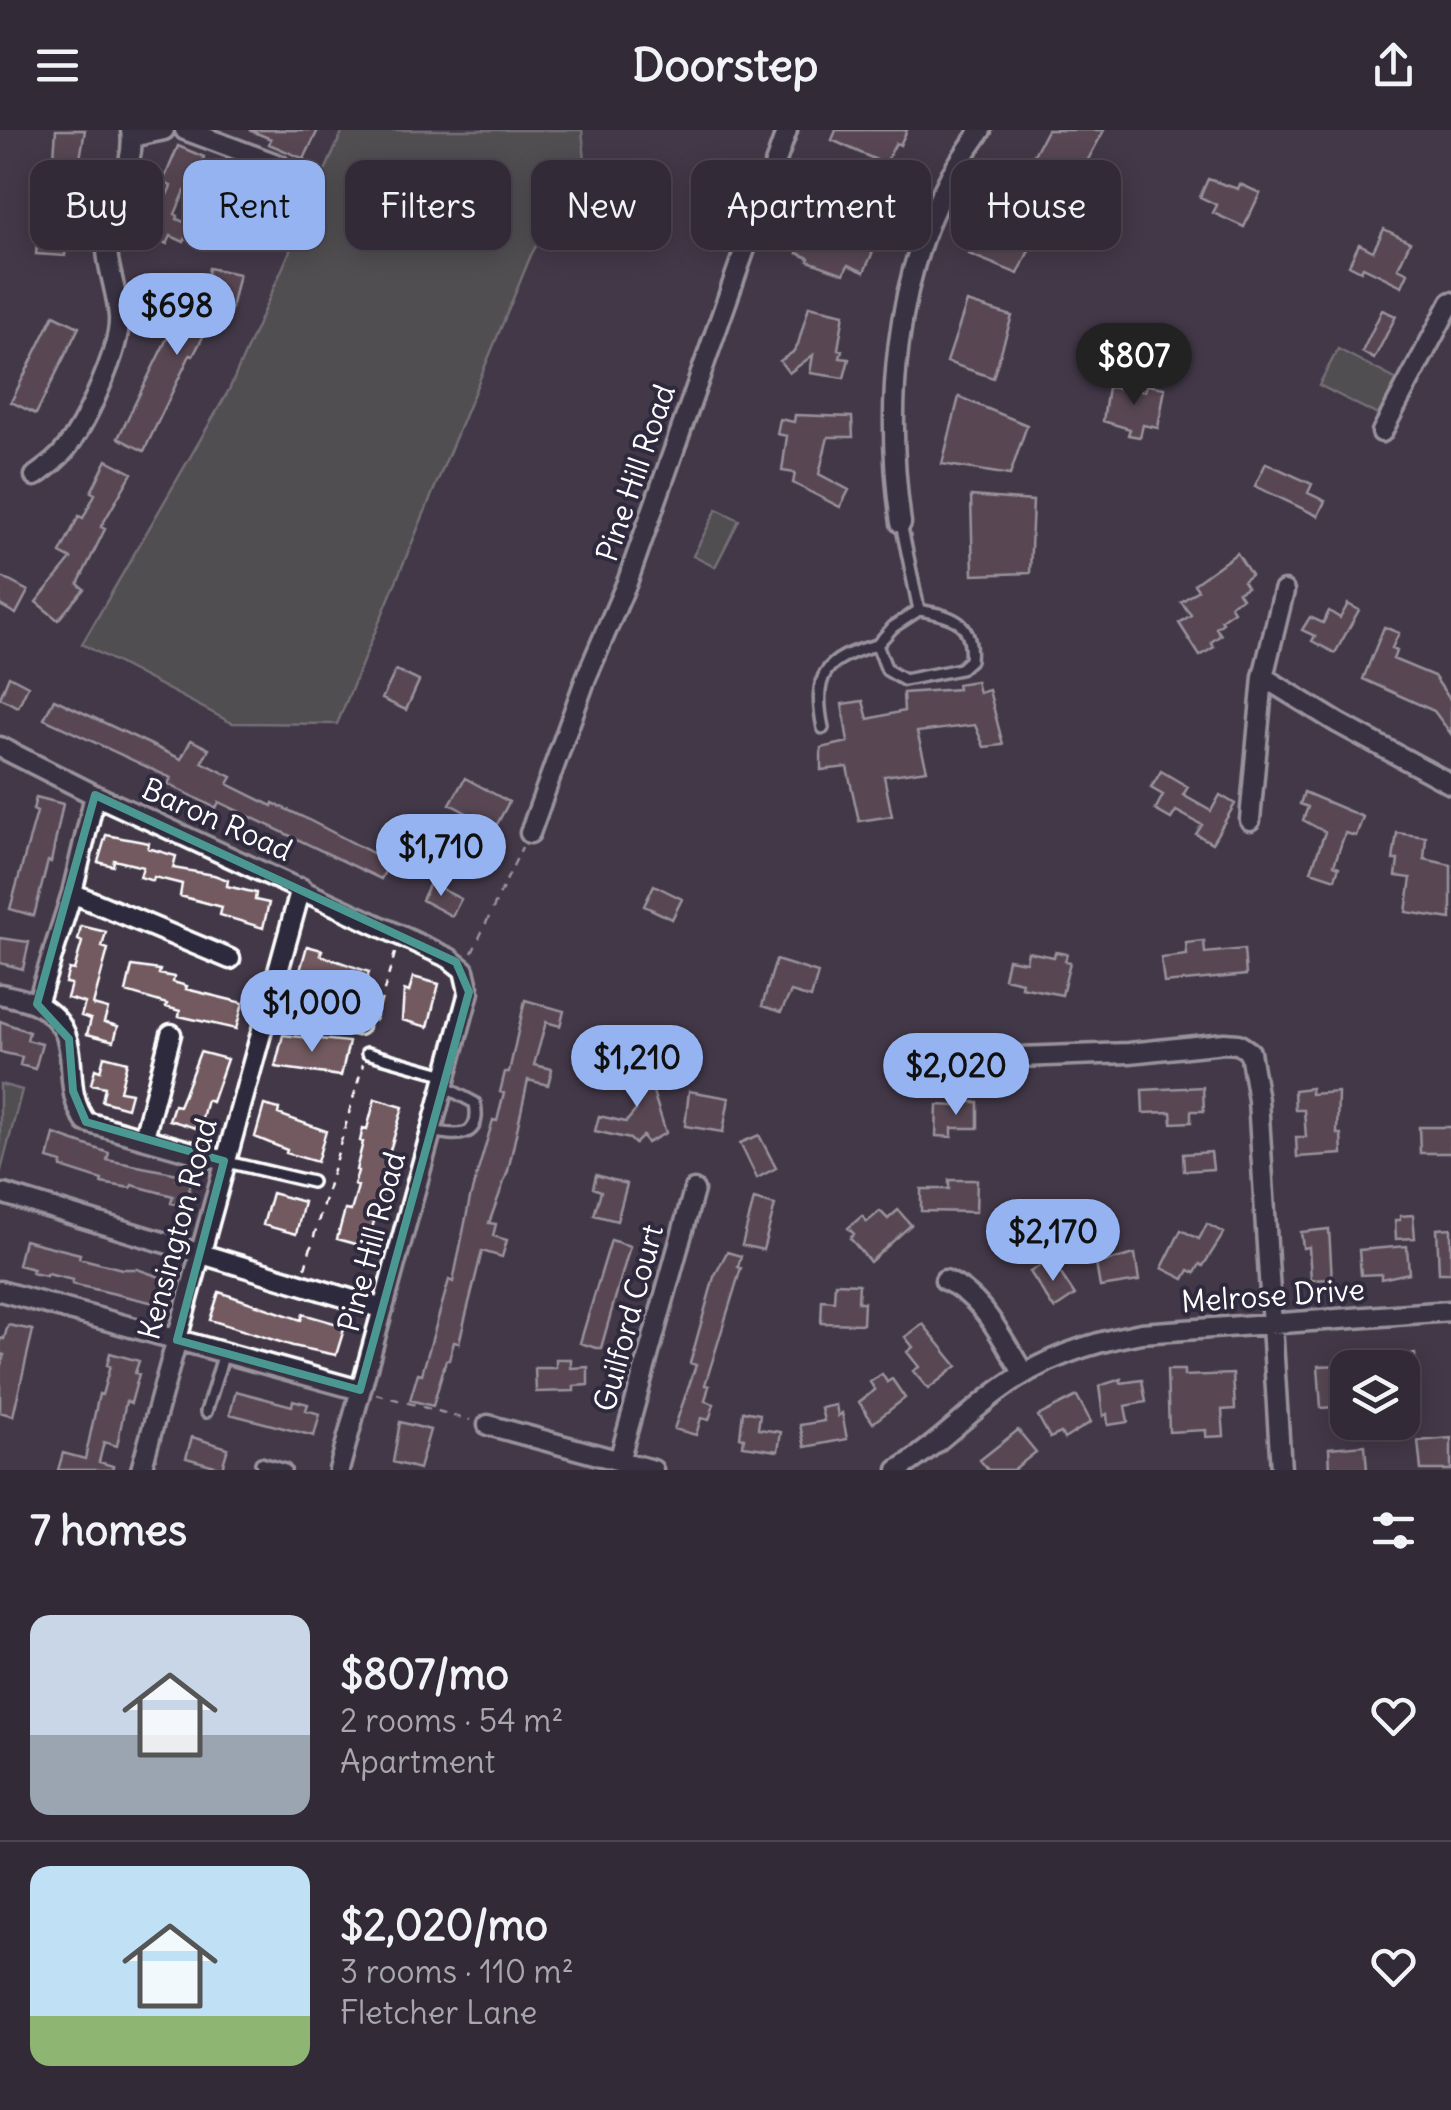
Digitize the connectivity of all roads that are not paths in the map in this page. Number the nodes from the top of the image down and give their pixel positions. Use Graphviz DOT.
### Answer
graph roads {
  1 [pos="164,130"];
  2 [pos="185,130"];
  3 [pos="787,130"];
  4 [pos="982,130"];
  5 [pos="131,133"];
  6 [pos="266,160"];
  7 [pos="1451,302"];
  8 [pos="1382,432"];
  9 [pos="36,476"];
  10 [pos="901,523"];
  11 [pos="1284,590"];
  12 [pos="918,610"];
  13 [pos="878,645"];
  14 [pos="1262,676"];
  15 [pos="823,728"];
  16 [pos="0,748"];
  17 [pos="1451,784"];
  18 [pos="95,795"];
  19 [pos="1250,820"];
  20 [pos="530,830"];
  21 [pos="302,888"];
  22 [pos="72,893"];
  23 [pos="230,959"];
  24 [pos="464,970"];
  25 [pos="0,994"];
  26 [pos="271,1000"];
  27 [pos="36,1004"];
  28 [pos="358,1025"];
  29 [pos="171,1034"];
  30 [pos="366,1052"];
  31 [pos="938,1060"];
  32 [pos="444,1081"];
  33 [pos="431,1131"];
  34 [pos="144,1137"];
  35 [pos="224,1161"];
  36 [pos="312,1182"];
  37 [pos="694,1190"];
  38 [pos="4,1194"];
  39 [pos="201,1254"];
  40 [pos="945,1280"];
  41 [pos="0,1292"];
  42 [pos="383,1309"];
  43 [pos="1451,1311"];
  44 [pos="1272,1324"];
  45 [pos="176,1340"];
  46 [pos="224,1353"];
  47 [pos="1024,1374"];
  48 [pos="360,1390"];
  49 [pos="206,1412"];
  50 [pos="488,1425"];
  51 [pos="618,1461"];
  52 [pos="261,1463"];
  53 [pos="141,1470"];
  54 [pos="285,1470"];
  55 [pos="339,1470"];
  56 [pos="653,1470"];
  57 [pos="898,1470"];
  58 [pos="1280,1470"];
  1 -- 5 [label="street"];
  2 -- 6 [label="street"];
  3 -- 20 [label="street, Pine Hill Road"];
  4 -- 10 [label="street"];
  5 -- 9 [label="street"];
  7 -- 8 [label="street"];
  10 -- 12 [label="lane"];
  11 -- 14 [label="street"];
  12 -- 13 [label="lane"];
  12 -- 13 [label="lane"];
  13 -- 15 [label="lane"];
  14 -- 17 [label="street"];
  14 -- 19 [label="street"];
  16 -- 18 [label="street, Baron Road"];
  18 -- 21 [label="street, Baron Road"];
  18 -- 22 [label="street"];
  21 -- 24 [label="street, Baron Road"];
  21 -- 26 [label="street, Kensington Road"];
  22 -- 23 [label="street"];
  22 -- 27 [label="street"];
  24 -- 32 [label="street, Pine Hill Road"];
  25 -- 27 [label="street"];
  26 -- 28 [label="street"];
  26 -- 35 [label="street, Kensington Road"];
  27 -- 34 [label="street"];
  29 -- 34 [label="street"];
  30 -- 32 [label="lane"];
  31 -- 44 [label="street"];
  32 -- 33 [label="street, Pine Hill Road"];
  32 -- 33 [label="lane"];
  33 -- 42 [label="street, Pine Hill Road"];
  34 -- 35 [label="street"];
  35 -- 36 [label="lane"];
  35 -- 39 [label="street, Kensington Road"];
  37 -- 51 [label="street, Guilford Court"];
  38 -- 39 [label="street"];
  39 -- 42 [label="street"];
  39 -- 45 [label="street, Kensington Road"];
  40 -- 47 [label="street"];
  41 -- 45 [label="street"];
  42 -- 48 [label="street, Pine Hill Road"];
  43 -- 44 [label="street, Melrose Drive"];
  44 -- 47 [label="street, Melrose Drive"];
  44 -- 58 [label="street"];
  45 -- 46 [label="street"];
  45 -- 53 [label="street, Kensington Road"];
  46 -- 48 [label="street"];
  46 -- 49 [label="lane"];
  47 -- 57 [label="street, Melrose Drive"];
  48 -- 55 [label="street, Pine Hill Road"];
  50 -- 51 [label="street"];
  51 -- 56 [label="street"];
  52 -- 54 [label="lane"];
}
